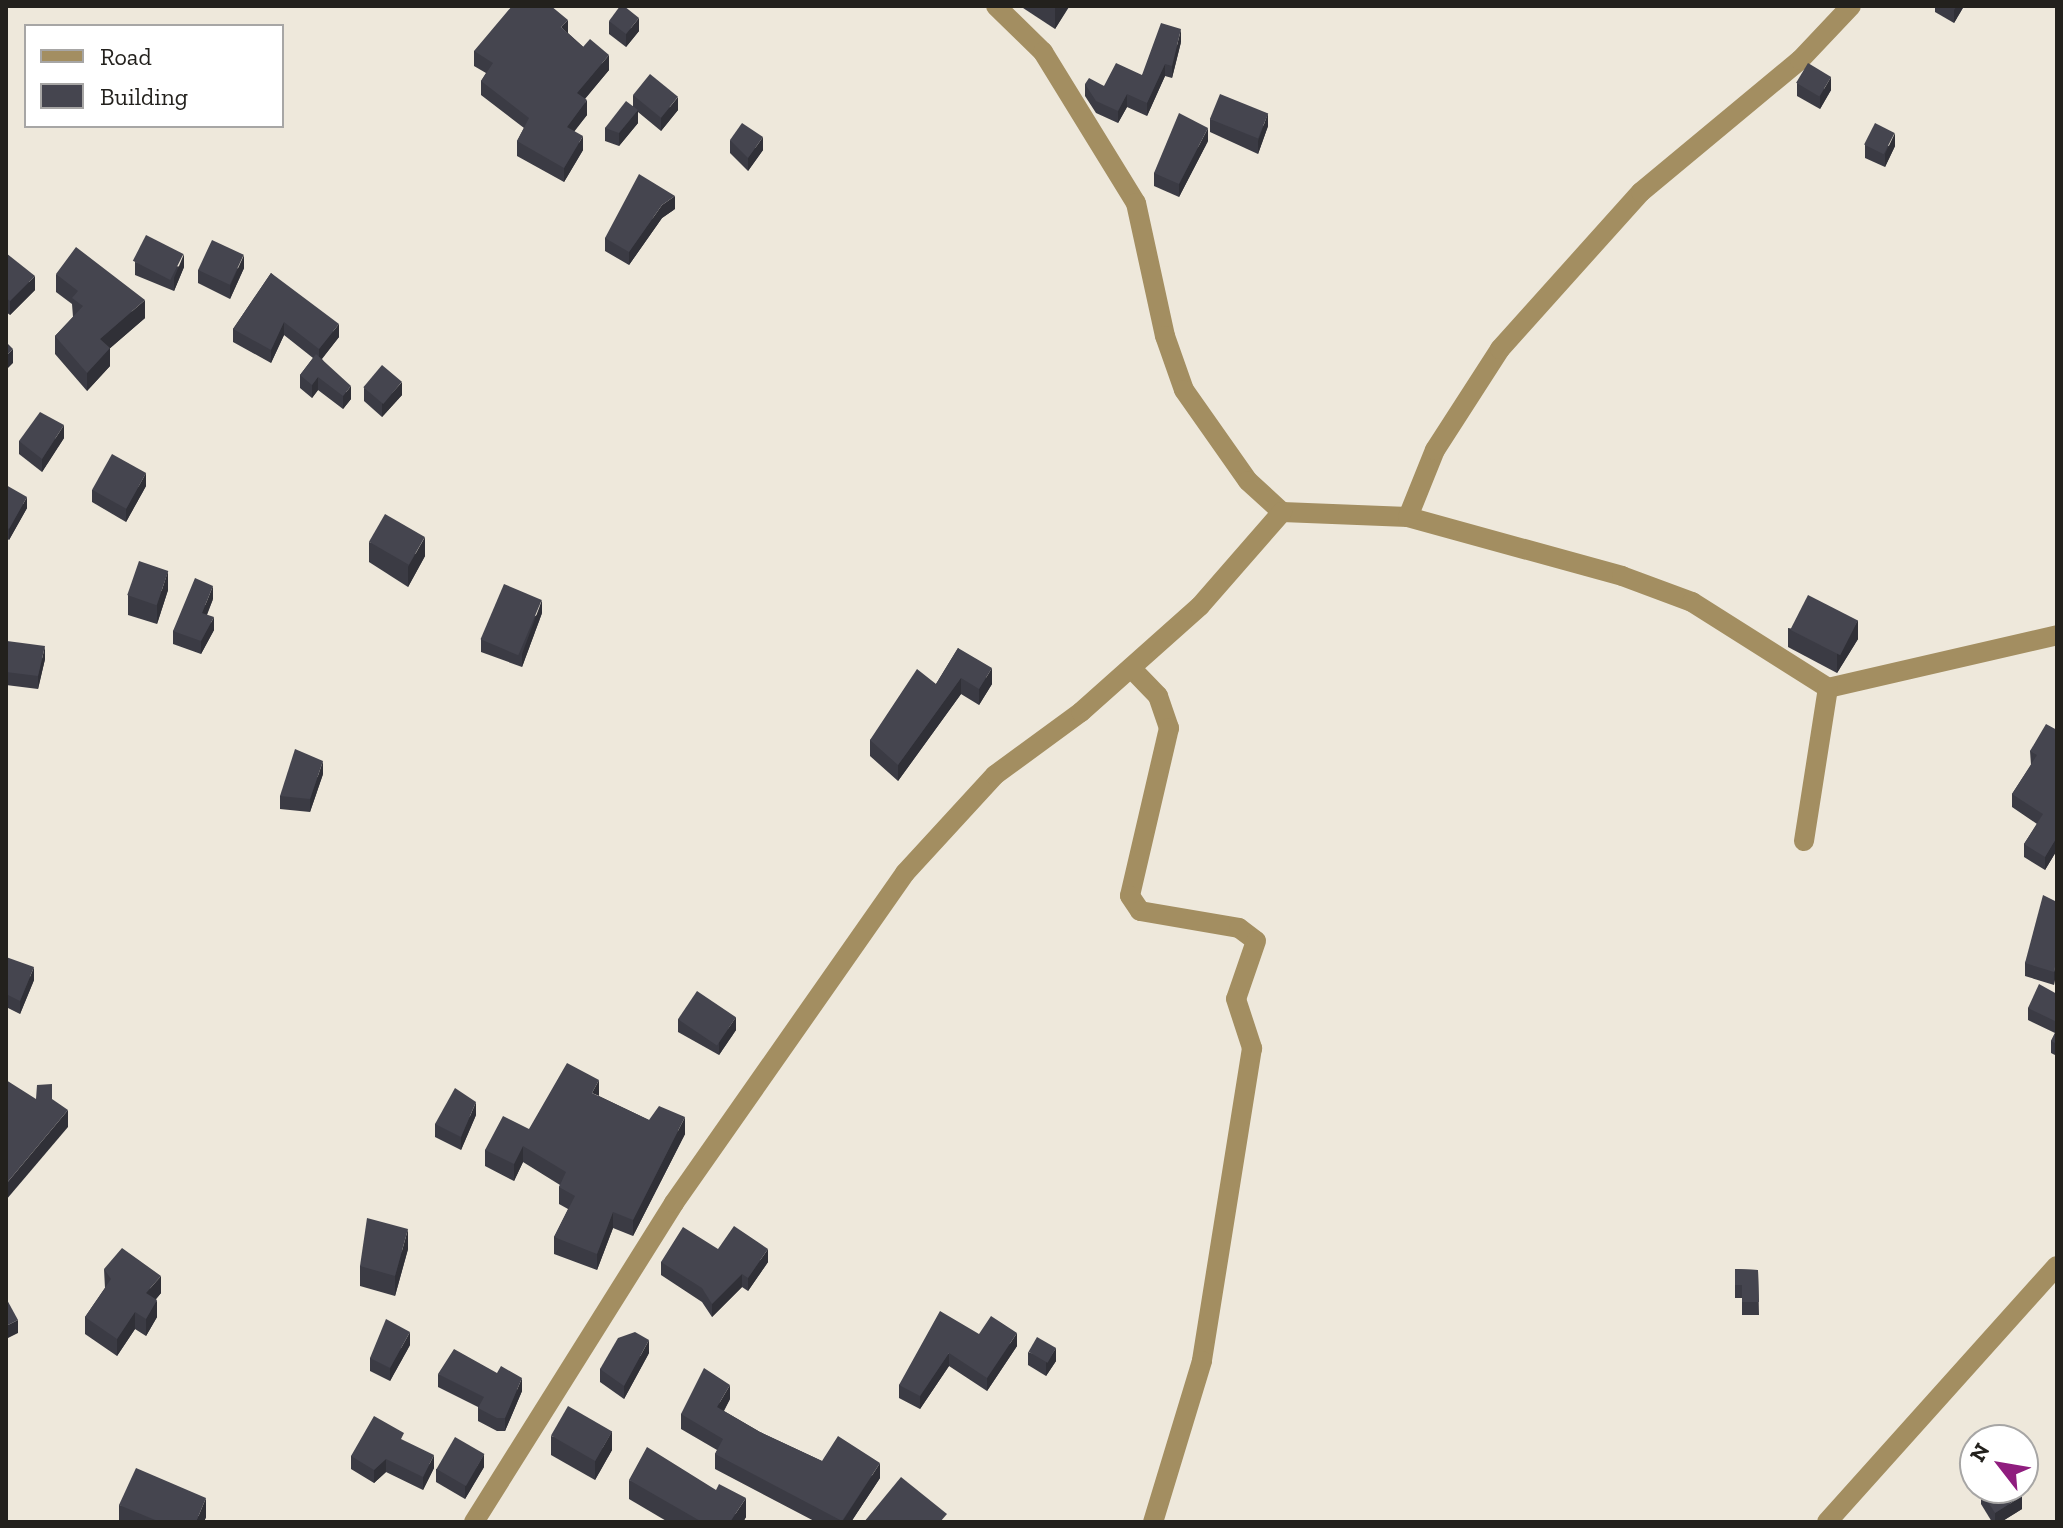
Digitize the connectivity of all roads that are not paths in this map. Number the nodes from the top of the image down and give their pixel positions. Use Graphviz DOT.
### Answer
graph roads {
  1 [pos="996,6"];
  2 [pos="1851,6"];
  3 [pos="1282,512"];
  4 [pos="1408,517"];
  5 [pos="2057,635"];
  6 [pos="1131,668"];
  7 [pos="1828,688"];
  8 [pos="1804,841"];
  9 [pos="2057,1266"];
  10 [pos="474,1522"];
  11 [pos="1153,1522"];
  12 [pos="1827,1522"];
  1 -- 3 [label="street"];
  2 -- 4 [label="street"];
  3 -- 4 [label="street"];
  3 -- 6 [label="street"];
  4 -- 7 [label="street"];
  5 -- 7 [label="street"];
  6 -- 10 [label="street"];
  6 -- 11 [label="street"];
  7 -- 8 [label="street"];
  9 -- 12 [label="street"];
}
